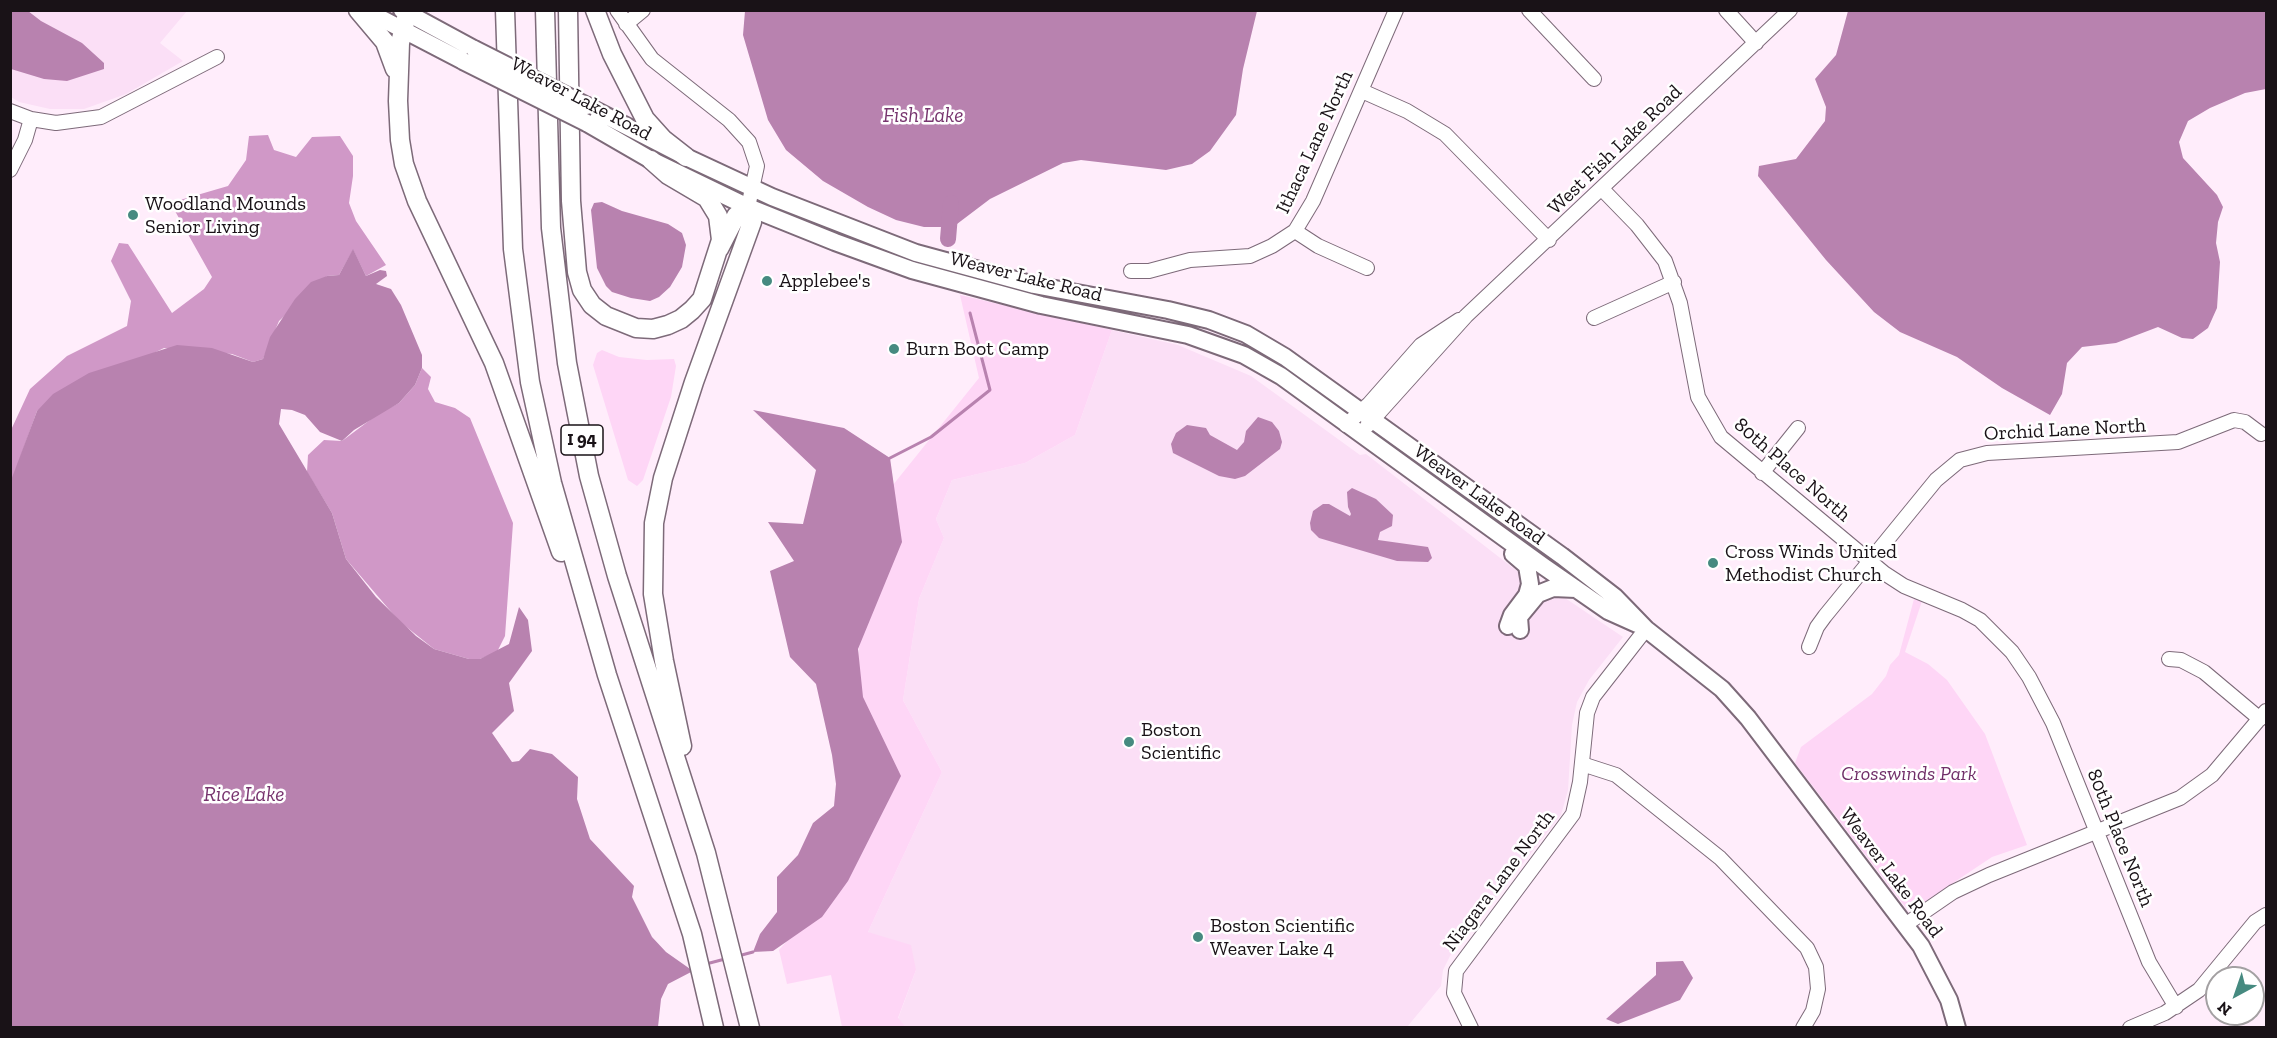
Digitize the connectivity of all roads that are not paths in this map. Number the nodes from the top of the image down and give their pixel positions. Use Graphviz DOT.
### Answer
graph roads {
  1 [pos="358,10"];
  2 [pos="365,10"];
  3 [pos="505,10"];
  4 [pos="544,10"];
  5 [pos="558,10"];
  6 [pos="568,10"];
  7 [pos="595,10"];
  8 [pos="617,10"];
  9 [pos="643,10"];
  10 [pos="1396,10"];
  11 [pos="1529,10"];
  12 [pos="1725,10"];
  13 [pos="1791,10"];
  14 [pos="405,12"];
  15 [pos="626,24"];
  16 [pos="403,32"];
  17 [pos="1756,43"];
  18 [pos="217,57"];
  19 [pos="1594,79"];
  20 [pos="398,80"];
  21 [pos="1362,91"];
  22 [pos="10,111"];
  23 [pos="31,118"];
  24 [pos="686,157"];
  25 [pos="651,160"];
  26 [pos="10,170"];
  27 [pos="754,188"];
  28 [pos="1602,189"];
  29 [pos="748,207"];
  30 [pos="1295,231"];
  31 [pos="1549,240"];
  32 [pos="719,249"];
  33 [pos="1367,268"];
  34 [pos="1131,271"];
  35 [pos="1674,282"];
  36 [pos="702,299"];
  37 [pos="1594,318"];
  38 [pos="1367,416"];
  39 [pos="1798,428"];
  40 [pos="1352,429"];
  41 [pos="2261,434"];
  42 [pos="1762,473"];
  43 [pos="1486,525"];
  44 [pos="1870,561"];
  45 [pos="1576,589"];
  46 [pos="1646,629"];
  47 [pos="1809,647"];
  48 [pos="2169,659"];
  49 [pos="607,675"];
  50 [pos="2263,715"];
  51 [pos="1582,764"];
  52 [pos="2096,831"];
  53 [pos="706,853"];
  54 [pos="2264,915"];
  55 [pos="1905,925"];
  56 [pos="2176,1007"];
  57 [pos="714,1028"];
  58 [pos="750,1028"];
  59 [pos="1471,1028"];
  60 [pos="1803,1028"];
  61 [pos="1957,1028"];
  62 [pos="2130,1028"];
  1 -- 20 [label="highway"];
  2 -- 16 [label="main road, Weaver Lake Road"];
  3 -- 49 [label="highway, I 94"];
  4 -- 53 [label="highway, I 94"];
  5 -- 36 [label="highway"];
  6 -- 36 [label="highway"];
  7 -- 24 [label="highway"];
  8 -- 15 [label="street"];
  9 -- 15 [label="street"];
  10 -- 21 [label="street, Ithaca Lane North"];
  11 -- 19 [label="street"];
  12 -- 17 [label="street"];
  13 -- 17 [label="street, West Fish Lake Road"];
  14 -- 16 [label="highway"];
  14 -- 24 [label="main road, Weaver Lake Road, bridge"];
  15 -- 27 [label="street"];
  16 -- 20 [label="highway"];
  16 -- 25 [label="main road, Weaver Lake Road, bridge"];
  17 -- 28 [label="street, West Fish Lake Road"];
  18 -- 23 [label="street"];
  20 -- 49 [label="highway"];
  21 -- 30 [label="street, Ithaca Lane North"];
  21 -- 31 [label="street"];
  22 -- 23 [label="street"];
  23 -- 26 [label="street"];
  24 -- 27 [label="main road, Weaver Lake Road"];
  25 -- 29 [label="main road, Weaver Lake Road"];
  25 -- 32 [label="highway"];
  27 -- 29 [label="street"];
  27 -- 38 [label="main road, Weaver Lake Road"];
  28 -- 31 [label="street, West Fish Lake Road"];
  28 -- 35 [label="street, 80th Place North"];
  29 -- 32 [label="highway"];
  29 -- 40 [label="main road, Weaver Lake Road"];
  29 -- 53 [label="highway"];
  30 -- 33 [label="street"];
  30 -- 34 [label="street, Ithaca Lane North"];
  31 -- 38 [label="street, West Fish Lake Road"];
  32 -- 36 [label="highway"];
  35 -- 37 [label="street"];
  35 -- 42 [label="street, 80th Place North"];
  38 -- 40 [label="street, West Fish Lake Road"];
  38 -- 46 [label="main road, Weaver Lake Road"];
  39 -- 42 [label="street"];
  40 -- 43 [label="main road, Weaver Lake Road"];
  41 -- 44 [label="street, Orchid Lane North"];
  42 -- 44 [label="street, 80th Place North"];
  43 -- 45 [label="main road, Weaver Lake Road"];
  43 -- 45 [label="main road"];
  44 -- 47 [label="street, Orchid Lane North"];
  44 -- 52 [label="street, 80th Place North"];
  45 -- 46 [label="main road, Weaver Lake Road"];
  46 -- 51 [label="street, Niagara Lane North"];
  46 -- 55 [label="main road, Weaver Lake Road"];
  48 -- 50 [label="street"];
  49 -- 57 [label="highway, I 94"];
  50 -- 52 [label="street"];
  51 -- 59 [label="street, Niagara Lane North"];
  51 -- 60 [label="street"];
  52 -- 55 [label="street"];
  52 -- 56 [label="street, 80th Place North"];
  53 -- 58 [label="highway, I 94"];
  54 -- 56 [label="street"];
  55 -- 61 [label="main road, Weaver Lake Road"];
  56 -- 62 [label="street"];
}
